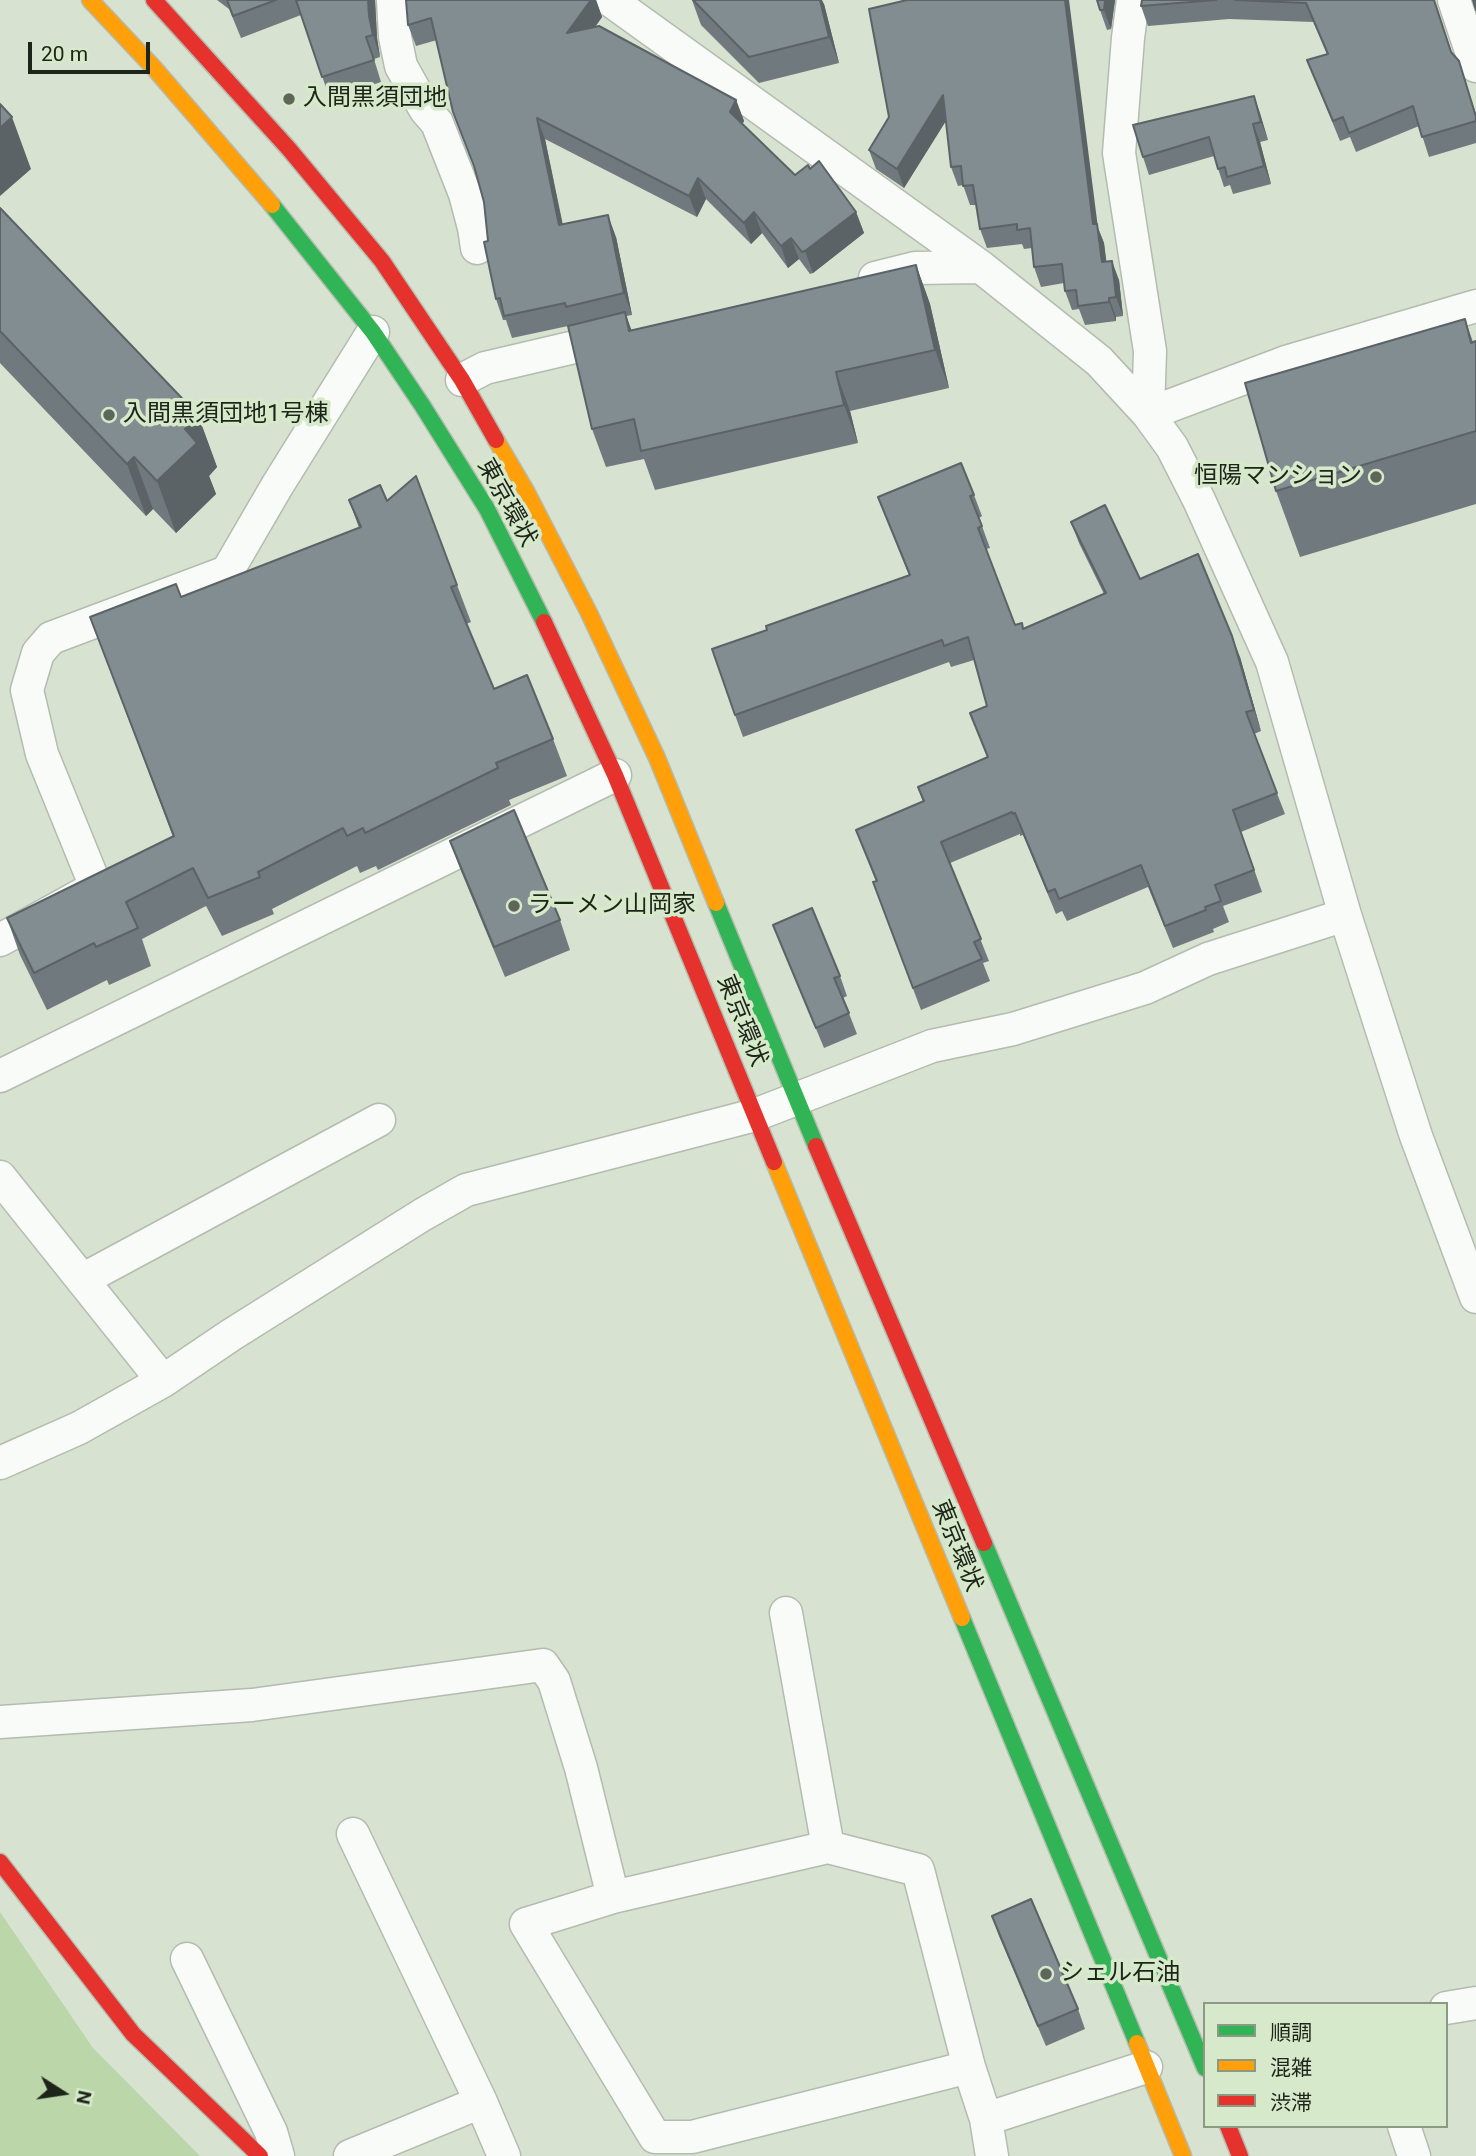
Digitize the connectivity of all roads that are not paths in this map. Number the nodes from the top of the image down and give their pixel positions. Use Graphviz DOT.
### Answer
graph roads {
  1 [pos="90,0"];
  2 [pos="154,0"];
  3 [pos="393,0"];
  4 [pos="610,0"];
  5 [pos="1133,0"];
  6 [pos="1454,0"];
  7 [pos="1476,65"];
  8 [pos="477,248"];
  9 [pos="981,267"];
  10 [pos="849,284"];
  11 [pos="1476,306"];
  12 [pos="646,331"];
  13 [pos="373,332"];
  14 [pos="462,380"];
  15 [pos="1148,414"];
  16 [pos="615,775"];
  17 [pos="1345,915"];
  18 [pos="0,940"];
  19 [pos="0,1076"];
  20 [pos="797,1100"];
  21 [pos="755,1115"];
  22 [pos="379,1121"];
  23 [pos="0,1177"];
  24 [pos="82,1280"];
  25 [pos="1476,1297"];
  26 [pos="163,1381"];
  27 [pos="0,1463"];
  28 [pos="786,1613"];
  29 [pos="0,1723"];
  30 [pos="353,1833"];
  31 [pos="828,1847"];
  32 [pos="0,1862"];
  33 [pos="613,1897"];
  34 [pos="187,1959"];
  35 [pos="1476,2004"];
  36 [pos="1448,2008"];
  37 [pos="1203,2061"];
  38 [pos="969,2067"];
  39 [pos="1146,2067"];
  40 [pos="481,2102"];
  41 [pos="986,2119"];
  42 [pos="1229,2128"];
  43 [pos="1405,2128"];
  44 [pos="260,2156"];
  45 [pos="278,2156"];
  46 [pos="350,2156"];
  47 [pos="504,2156"];
  48 [pos="992,2156"];
  49 [pos="1183,2156"];
  50 [pos="1240,2156"];
  51 [pos="1414,2156"];
  1 -- 13 [label="main road, 東京環状"];
  2 -- 14 [label="main road, 東京環状"];
  3 -- 8 [label="street"];
  4 -- 9 [label="street"];
  5 -- 15 [label="street"];
  6 -- 7 [label="street"];
  9 -- 10 [label="street"];
  9 -- 15 [label="street"];
  11 -- 15 [label="street"];
  12 -- 14 [label="street"];
  13 -- 16 [label="main road, 東京環状"];
  13 -- 18 [label="street"];
  14 -- 20 [label="main road, 東京環状"];
  15 -- 17 [label="street"];
  16 -- 19 [label="street"];
  16 -- 21 [label="main road, 東京環状"];
  17 -- 20 [label="street"];
  17 -- 25 [label="street"];
  20 -- 21 [label="street"];
  20 -- 37 [label="main road, 東京環状"];
  21 -- 26 [label="street"];
  21 -- 39 [label="main road, 東京環状"];
  22 -- 24 [label="street"];
  23 -- 24 [label="street"];
  24 -- 26 [label="street"];
  26 -- 27 [label="street"];
  28 -- 31 [label="street"];
  29 -- 33 [label="street"];
  30 -- 40 [label="street"];
  31 -- 33 [label="street"];
  31 -- 38 [label="street"];
  32 -- 44 [label="main road"];
  33 -- 38 [label="street"];
  34 -- 45 [label="street"];
  35 -- 36 [label="street"];
  38 -- 41 [label="street"];
  39 -- 41 [label="street"];
  39 -- 49 [label="main road, 東京環状"];
  40 -- 46 [label="street"];
  40 -- 47 [label="street"];
  41 -- 48 [label="street"];
  42 -- 50 [label="main road"];
  43 -- 51 [label="street"];
}
